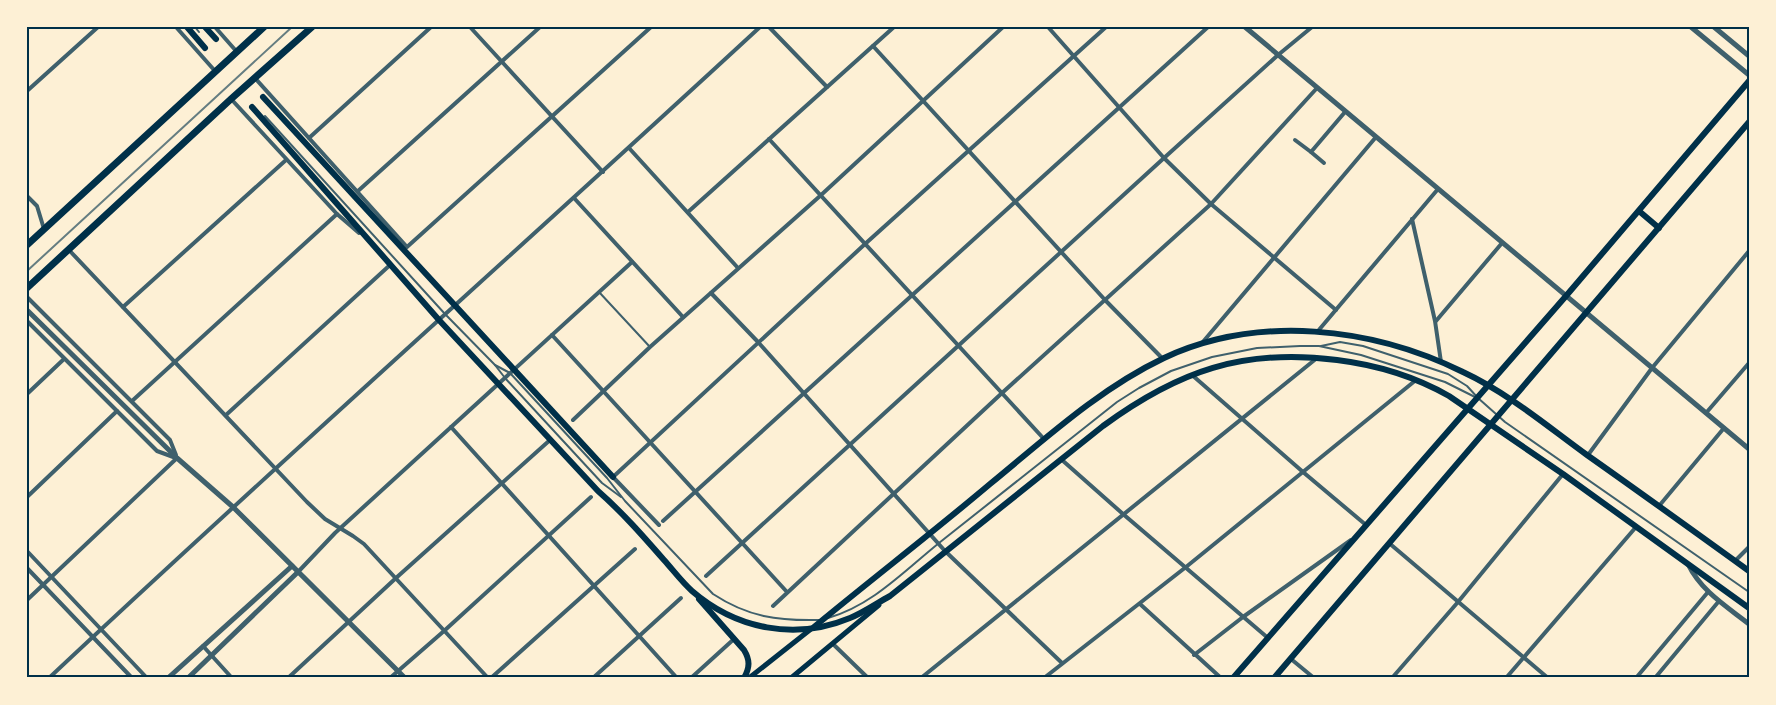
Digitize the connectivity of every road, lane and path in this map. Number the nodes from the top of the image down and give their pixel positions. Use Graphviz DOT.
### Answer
graph roads {
  1 [pos="98,27"];
  2 [pos="176,27"];
  3 [pos="187,27"];
  4 [pos="195,27"];
  5 [pos="206,27"];
  6 [pos="214,27"];
  7 [pos="264,27"];
  8 [pos="312,27"];
  9 [pos="431,27"];
  10 [pos="470,27"];
  11 [pos="540,27"];
  12 [pos="651,27"];
  13 [pos="760,27"];
  14 [pos="769,27"];
  15 [pos="894,27"];
  16 [pos="1003,27"];
  17 [pos="1048,27"];
  18 [pos="1106,27"];
  19 [pos="1208,27"];
  20 [pos="1245,27"];
  21 [pos="1311,27"];
  22 [pos="1692,27"];
  23 [pos="1714,27"];
  24 [pos="199,32"];
  25 [pos="216,39"];
  26 [pos="873,46"];
  27 [pos="205,48"];
  28 [pos="237,52"];
  29 [pos="1278,55"];
  30 [pos="1074,56"];
  31 [pos="1749,57"];
  32 [pos="502,62"];
  33 [pos="215,71"];
  34 [pos="1749,75"];
  35 [pos="255,78"];
  36 [pos="1749,81"];
  37 [pos="826,87"];
  38 [pos="1317,88"];
  39 [pos="27,91"];
  40 [pos="263,96"];
  41 [pos="231,99"];
  42 [pos="924,101"];
  43 [pos="252,107"];
  44 [pos="1119,107"];
  45 [pos="1345,111"];
  46 [pos="265,116"];
  47 [pos="552,117"];
  48 [pos="1749,122"];
  49 [pos="1376,137"];
  50 [pos="309,138"];
  51 [pos="768,139"];
  52 [pos="1295,140"];
  53 [pos="629,148"];
  54 [pos="969,150"];
  55 [pos="1311,152"];
  56 [pos="1164,158"];
  57 [pos="286,160"];
  58 [pos="1324,163"];
  59 [pos="603,172"];
  60 [pos="1438,189"];
  61 [pos="358,191"];
  62 [pos="27,196"];
  63 [pos="820,196"];
  64 [pos="574,198"];
  65 [pos="1015,202"];
  66 [pos="1211,204"];
  67 [pos="1639,211"];
  68 [pos="688,212"];
  69 [pos="337,214"];
  70 [pos="1412,219"];
  71 [pos="1659,228"];
  72 [pos="44,229"];
  73 [pos="1502,243"];
  74 [pos="865,244"];
  75 [pos="27,245"];
  76 [pos="374,245"];
  77 [pos="68,249"];
  78 [pos="1749,251"];
  79 [pos="1062,253"];
  80 [pos="1273,258"];
  81 [pos="632,262"];
  82 [pos="390,265"];
  83 [pos="738,268"];
  84 [pos="27,288"];
  85 [pos="599,292"];
  86 [pos="711,293"];
  87 [pos="912,295"];
  88 [pos="1566,296"];
  89 [pos="27,297"];
  90 [pos="1106,301"];
  91 [pos="456,305"];
  92 [pos="123,307"];
  93 [pos="1336,310"];
  94 [pos="28,311"];
  95 [pos="445,314"];
  96 [pos="1587,314"];
  97 [pos="683,318"];
  98 [pos="439,320"];
  99 [pos="27,321"];
  100 [pos="1435,321"];
  101 [pos="1318,331"];
  102 [pos="552,335"];
  103 [pos="758,342"];
  104 [pos="1202,343"];
  105 [pos="958,346"];
  106 [pos="1319,346"];
  107 [pos="650,347"];
  108 [pos="1163,358"];
  109 [pos="1318,358"];
  110 [pos="64,359"];
  111 [pos="175,361"];
  112 [pos="1441,362"];
  113 [pos="1749,363"];
  114 [pos="495,365"];
  115 [pos="1652,368"];
  116 [pos="512,371"];
  117 [pos="1192,375"];
  118 [pos="505,378"];
  119 [pos="1416,379"];
  120 [pos="499,383"];
  121 [pos="1489,386"];
  122 [pos="604,392"];
  123 [pos="805,393"];
  124 [pos="1002,393"];
  125 [pos="27,394"];
  126 [pos="1478,399"];
  127 [pos="1512,400"];
  128 [pos="132,401"];
  129 [pos="1469,409"];
  130 [pos="117,411"];
  131 [pos="1706,413"];
  132 [pos="226,415"];
  133 [pos="1498,416"];
  134 [pos="1242,419"];
  135 [pos="573,420"];
  136 [pos="1491,424"];
  137 [pos="451,428"];
  138 [pos="1724,428"];
  139 [pos="550,440"];
  140 [pos="1044,440"];
  141 [pos="651,442"];
  142 [pos="851,444"];
  143 [pos="1749,449"];
  144 [pos="1588,455"];
  145 [pos="177,459"];
  146 [pos="1062,460"];
  147 [pos="276,468"];
  148 [pos="1303,472"];
  149 [pos="1563,474"];
  150 [pos="613,477"];
  151 [pos="501,483"];
  152 [pos="695,492"];
  153 [pos="894,493"];
  154 [pos="27,497"];
  155 [pos="591,497"];
  156 [pos="626,501"];
  157 [pos="1659,506"];
  158 [pos="233,507"];
  159 [pos="1123,514"];
  160 [pos="663,521"];
  161 [pos="659,525"];
  162 [pos="1366,525"];
  163 [pos="1636,527"];
  164 [pos="340,528"];
  165 [pos="930,533"];
  166 [pos="1357,535"];
  167 [pos="548,536"];
  168 [pos="939,543"];
  169 [pos="1389,543"];
  170 [pos="742,544"];
  171 [pos="1749,547"];
  172 [pos="635,549"];
  173 [pos="27,551"];
  174 [pos="945,551"];
  175 [pos="1735,561"];
  176 [pos="1687,563"];
  177 [pos="292,566"];
  178 [pos="1186,567"];
  179 [pos="27,568"];
  180 [pos="1749,570"];
  181 [pos="298,572"];
  182 [pos="52,576"];
  183 [pos="706,576"];
  184 [pos="396,578"];
  185 [pos="44,585"];
  186 [pos="593,586"];
  187 [pos="691,590"];
  188 [pos="787,592"];
  189 [pos="1708,592"];
  190 [pos="1749,592"];
  191 [pos="890,596"];
  192 [pos="681,598"];
  193 [pos="27,600"];
  194 [pos="1719,601"];
  195 [pos="1458,602"];
  196 [pos="1140,604"];
  197 [pos="773,606"];
  198 [pos="1749,608"];
  199 [pos="1006,609"];
  200 [pos="1243,617"];
  201 [pos="822,620"];
  202 [pos="349,622"];
  203 [pos="1749,624"];
  204 [pos="811,629"];
  205 [pos="101,630"];
  206 [pos="444,631"];
  207 [pos="638,636"];
  208 [pos="93,637"];
  209 [pos="1268,638"];
  210 [pos="735,639"];
  211 [pos="833,644"];
  212 [pos="202,645"];
  213 [pos="211,655"];
  214 [pos="1194,655"];
  215 [pos="1523,658"];
  216 [pos="1291,659"];
  217 [pos="1062,663"];
  218 [pos="398,671"];
  219 [pos="49,678"];
  220 [pos="132,678"];
  221 [pos="147,678"];
  222 [pos="168,678"];
  223 [pos="188,678"];
  224 [pos="232,678"];
  225 [pos="288,678"];
  226 [pos="390,678"];
  227 [pos="405,678"];
  228 [pos="490,678"];
  229 [pos="593,678"];
  230 [pos="677,678"];
  231 [pos="691,678"];
  232 [pos="744,678"];
  233 [pos="749,678"];
  234 [pos="790,678"];
  235 [pos="868,678"];
  236 [pos="921,678"];
  237 [pos="1044,678"];
  238 [pos="1221,678"];
  239 [pos="1233,678"];
  240 [pos="1275,678"];
  241 [pos="1314,678"];
  242 [pos="1392,678"];
  243 [pos="1506,678"];
  244 [pos="1548,678"];
  245 [pos="1636,678"];
  246 [pos="1655,678"];
  1 -- 39 [label="street"];
  2 -- 33 [label="street"];
  3 -- 27 [label="main road"];
  4 -- 24 [label="lane"];
  5 -- 25 [label="main road"];
  6 -- 28 [label="street"];
  7 -- 28 [label="highway"];
  8 -- 35 [label="highway"];
  9 -- 50 [label="street"];
  10 -- 32 [label="street"];
  11 -- 32 [label="street"];
  12 -- 47 [label="street"];
  13 -- 53 [label="street"];
  14 -- 37 [label="street"];
  15 -- 26 [label="street"];
  16 -- 42 [label="street"];
  17 -- 30 [label="street"];
  18 -- 30 [label="street"];
  19 -- 44 [label="street"];
  20 -- 29 [label="street"];
  21 -- 29 [label="street"];
  22 -- 34 [label="street"];
  23 -- 31 [label="street"];
  26 -- 37 [label="street"];
  26 -- 42 [label="street"];
  28 -- 33 [label="highway"];
  29 -- 38 [label="street"];
  29 -- 56 [label="street"];
  30 -- 44 [label="street"];
  30 -- 54 [label="street"];
  32 -- 47 [label="street"];
  32 -- 61 [label="street"];
  33 -- 72 [label="highway"];
  35 -- 41 [label="highway"];
  35 -- 50 [label="street"];
  36 -- 67 [label="main road"];
  37 -- 51 [label="street"];
  38 -- 45 [label="street"];
  38 -- 66 [label="street"];
  40 -- 91 [label="main road"];
  41 -- 57 [label="street"];
  41 -- 77 [label="highway"];
  42 -- 54 [label="street"];
  42 -- 63 [label="street"];
  43 -- 76 [label="main road"];
  44 -- 56 [label="street"];
  44 -- 65 [label="street"];
  45 -- 49 [label="street"];
  45 -- 55 [label="street"];
  46 -- 95 [label="lane"];
  47 -- 59 [label="street"];
  47 -- 61 [label="street"];
  48 -- 71 [label="main road"];
  49 -- 60 [label="street"];
  49 -- 80 [label="street"];
  50 -- 61 [label="street"];
  51 -- 63 [label="street"];
  51 -- 68 [label="street"];
  52 -- 55 [label="street"];
  53 -- 59 [label="street"];
  53 -- 68 [label="street"];
  54 -- 65 [label="street"];
  54 -- 74 [label="street"];
  55 -- 58 [label="street"];
  56 -- 66 [label="street"];
  56 -- 79 [label="street"];
  57 -- 69 [label="street"];
  57 -- 92 [label="street"];
  59 -- 64 [label="street"];
  60 -- 70 [label="street"];
  60 -- 73 [label="street"];
  62 -- 72 [label="street"];
  63 -- 74 [label="street"];
  63 -- 83 [label="street"];
  64 -- 81 [label="street"];
  64 -- 91 [label="street"];
  65 -- 79 [label="street"];
  65 -- 87 [label="street"];
  66 -- 80 [label="street"];
  66 -- 90 [label="street"];
  67 -- 71 [label="main road"];
  67 -- 88 [label="main road"];
  68 -- 83 [label="street"];
  69 -- 76 [label="street"];
  69 -- 111 [label="street"];
  70 -- 93 [label="street"];
  70 -- 100 [label="street"];
  71 -- 96 [label="main road"];
  72 -- 75 [label="highway"];
  73 -- 88 [label="street"];
  73 -- 100 [label="street"];
  74 -- 87 [label="street"];
  74 -- 103 [label="street"];
  76 -- 82 [label="main road"];
  77 -- 84 [label="highway"];
  77 -- 92 [label="street"];
  78 -- 115 [label="street"];
  79 -- 90 [label="street"];
  79 -- 105 [label="street"];
  80 -- 93 [label="street"];
  80 -- 104 [label="street"];
  81 -- 85 [label="street"];
  81 -- 97 [label="street"];
  82 -- 98 [label="main road"];
  82 -- 132 [label="street"];
  83 -- 86 [label="street"];
  85 -- 102 [label="street"];
  85 -- 107 [label="lane"];
  86 -- 97 [label="street"];
  86 -- 103 [label="street"];
  87 -- 105 [label="street"];
  87 -- 123 [label="street"];
  88 -- 96 [label="street"];
  88 -- 121 [label="main road"];
  89 -- 128 [label="street"];
  90 -- 108 [label="street"];
  90 -- 124 [label="street"];
  91 -- 95 [label="street"];
  91 -- 116 [label="main road"];
  92 -- 111 [label="street"];
  93 -- 101 [label="street"];
  94 -- 145 [label="street"];
  95 -- 98 [label="street"];
  95 -- 114 [label="lane"];
  96 -- 115 [label="street"];
  96 -- 127 [label="main road"];
  97 -- 107 [label="street"];
  98 -- 120 [label="main road"];
  98 -- 147 [label="street"];
  99 -- 110 [label="street"];
  100 -- 112 [label="street"];
  101 -- 104 [label="main road"];
  101 -- 112 [label="main road"];
  102 -- 116 [label="street"];
  102 -- 122 [label="street"];
  103 -- 123 [label="street"];
  103 -- 141 [label="street"];
  104 -- 108 [label="main road"];
  105 -- 124 [label="street"];
  105 -- 142 [label="street"];
  106 -- 126 [label="lane"];
  106 -- 126 [label="lane"];
  106 -- 168 [label="lane"];
  107 -- 122 [label="street"];
  108 -- 140 [label="main road"];
  109 -- 117 [label="main road"];
  109 -- 119 [label="main road"];
  109 -- 134 [label="street"];
  110 -- 125 [label="street"];
  110 -- 130 [label="street"];
  111 -- 128 [label="street"];
  111 -- 132 [label="street"];
  112 -- 121 [label="main road"];
  113 -- 131 [label="street"];
  114 -- 116 [label="lane"];
  114 -- 118 [label="lane"];
  115 -- 131 [label="street"];
  115 -- 144 [label="street"];
  116 -- 118 [label="street"];
  116 -- 150 [label="main road"];
  116 -- 156 [label="lane"];
  117 -- 134 [label="street"];
  117 -- 146 [label="main road"];
  118 -- 120 [label="street"];
  118 -- 156 [label="lane"];
  119 -- 129 [label="main road"];
  119 -- 148 [label="street"];
  120 -- 137 [label="street"];
  120 -- 139 [label="main road"];
  121 -- 126 [label="main road"];
  121 -- 127 [label="main road"];
  122 -- 135 [label="street"];
  122 -- 141 [label="street"];
  123 -- 142 [label="street"];
  123 -- 152 [label="street"];
  124 -- 140 [label="street"];
  124 -- 153 [label="street"];
  126 -- 129 [label="main road"];
  126 -- 133 [label="lane"];
  127 -- 133 [label="main road"];
  127 -- 144 [label="main road"];
  128 -- 145 [label="street"];
  129 -- 136 [label="main road"];
  129 -- 162 [label="main road"];
  130 -- 145 [label="street"];
  130 -- 154 [label="street"];
  131 -- 138 [label="street"];
  132 -- 147 [label="street"];
  133 -- 136 [label="main road"];
  133 -- 190 [label="lane"];
  134 -- 148 [label="street"];
  134 -- 159 [label="street"];
  136 -- 149 [label="main road"];
  136 -- 169 [label="main road"];
  137 -- 151 [label="street"];
  137 -- 164 [label="street"];
  138 -- 143 [label="street"];
  138 -- 157 [label="street"];
  139 -- 151 [label="street"];
  139 -- 187 [label="main road"];
  140 -- 165 [label="main road"];
  141 -- 150 [label="street"];
  141 -- 152 [label="street"];
  142 -- 153 [label="street"];
  142 -- 170 [label="street"];
  144 -- 157 [label="main road"];
  145 -- 158 [label="street"];
  145 -- 182 [label="street"];
  146 -- 159 [label="street"];
  146 -- 174 [label="main road"];
  147 -- 158 [label="street"];
  147 -- 164 [label="street"];
  148 -- 162 [label="street"];
  148 -- 178 [label="street"];
  149 -- 163 [label="main road"];
  149 -- 195 [label="street"];
  150 -- 161 [label="street"];
  151 -- 167 [label="street"];
  151 -- 184 [label="street"];
  152 -- 160 [label="street"];
  152 -- 170 [label="street"];
  153 -- 165 [label="street"];
  153 -- 188 [label="street"];
  155 -- 167 [label="street"];
  156 -- 201 [label="lane"];
  157 -- 175 [label="main road"];
  158 -- 177 [label="street"];
  158 -- 205 [label="street"];
  159 -- 178 [label="street"];
  159 -- 199 [label="street"];
  162 -- 166 [label="main road"];
  163 -- 176 [label="main road"];
  163 -- 215 [label="street"];
  164 -- 181 [label="street"];
  164 -- 184 [label="street"];
  165 -- 168 [label="street"];
  165 -- 201 [label="main road"];
  166 -- 200 [label="street"];
  166 -- 209 [label="main road"];
  167 -- 186 [label="street"];
  167 -- 206 [label="street"];
  168 -- 174 [label="street"];
  168 -- 201 [label="lane"];
  169 -- 195 [label="street"];
  169 -- 216 [label="main road"];
  170 -- 183 [label="street"];
  170 -- 188 [label="street"];
  171 -- 175 [label="street"];
  172 -- 186 [label="street"];
  173 -- 182 [label="street"];
  174 -- 191 [label="main road"];
  174 -- 199 [label="street"];
  175 -- 180 [label="main road"];
  176 -- 189 [label="street"];
  176 -- 198 [label="main road"];
  177 -- 181 [label="street"];
  177 -- 212 [label="street"];
  178 -- 196 [label="street"];
  178 -- 200 [label="street"];
  179 -- 185 [label="street"];
  181 -- 202 [label="street"];
  181 -- 213 [label="street"];
  182 -- 185 [label="street"];
  182 -- 205 [label="street"];
  184 -- 202 [label="street"];
  184 -- 206 [label="street"];
  185 -- 193 [label="street"];
  185 -- 208 [label="street"];
  186 -- 207 [label="street"];
  186 -- 228 [label="street"];
  187 -- 204 [label="main road"];
  187 -- 210 [label="main road"];
  188 -- 197 [label="street"];
  189 -- 194 [label="street"];
  189 -- 245 [label="street"];
  191 -- 204 [label="main road"];
  191 -- 211 [label="main road"];
  192 -- 207 [label="street"];
  194 -- 203 [label="street"];
  194 -- 246 [label="street"];
  195 -- 215 [label="street"];
  195 -- 242 [label="street"];
  196 -- 214 [label="street"];
  196 -- 217 [label="street"];
  199 -- 217 [label="street"];
  199 -- 236 [label="street"];
  200 -- 209 [label="street"];
  200 -- 214 [label="street"];
  201 -- 204 [label="main road"];
  202 -- 218 [label="street"];
  202 -- 225 [label="street"];
  204 -- 233 [label="main road"];
  205 -- 208 [label="street"];
  205 -- 221 [label="street"];
  206 -- 218 [label="street"];
  206 -- 228 [label="street"];
  207 -- 229 [label="street"];
  207 -- 230 [label="street"];
  208 -- 219 [label="street"];
  208 -- 220 [label="street"];
  209 -- 239 [label="main road"];
  210 -- 231 [label="street"];
  210 -- 232 [label="main road"];
  211 -- 234 [label="main road"];
  211 -- 235 [label="street"];
  212 -- 213 [label="street"];
  212 -- 222 [label="street"];
  213 -- 223 [label="street"];
  213 -- 224 [label="street"];
  214 -- 238 [label="street"];
  215 -- 243 [label="street"];
  215 -- 244 [label="street"];
  216 -- 240 [label="main road"];
  216 -- 241 [label="street"];
  217 -- 237 [label="street"];
  218 -- 226 [label="street"];
  218 -- 227 [label="street"];
}
